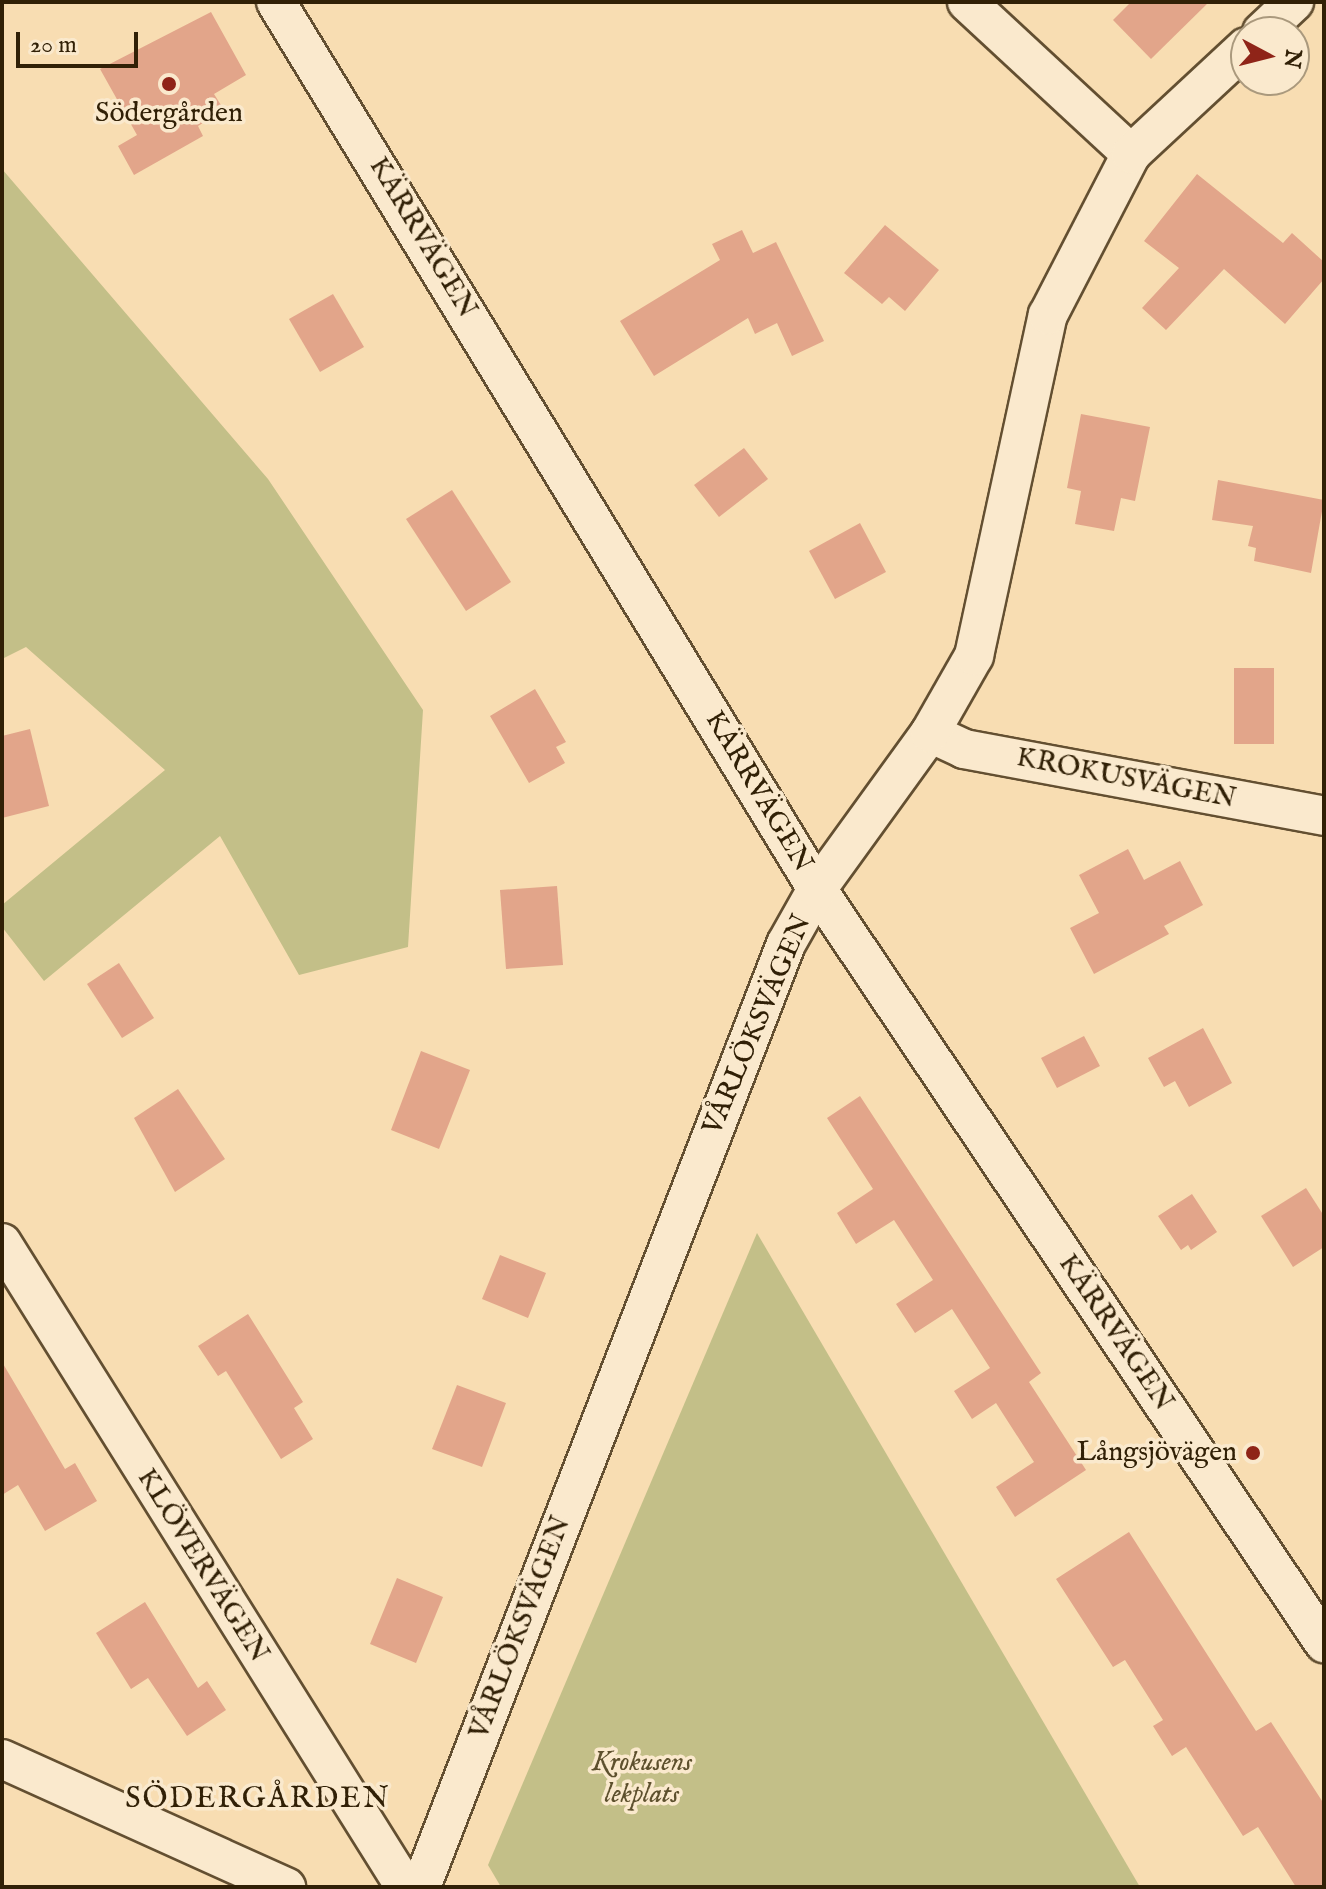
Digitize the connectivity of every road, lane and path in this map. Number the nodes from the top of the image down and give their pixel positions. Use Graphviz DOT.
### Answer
graph roads {
  1 [pos="276,2"];
  2 [pos="967,2"];
  3 [pos="1294,2"];
  4 [pos="1279,16"];
  5 [pos="1230,62"];
  6 [pos="1131,154"];
  7 [pos="930,733"];
  8 [pos="1324,816"];
  9 [pos="817,889"];
  10 [pos="2,1243"];
  11 [pos="1324,1643"];
  12 [pos="8,1770"];
  13 [pos="286,1887"];
  14 [pos="405,1887"];
  15 [pos="421,1887"];
  1 -- 9 [label="street, KÄRRVÄGEN"];
  2 -- 6 [label="street"];
  3 -- 4 [label="street"];
  5 -- 6 [label="street, VÅRLÖKSVÄGEN"];
  6 -- 7 [label="street, VÅRLÖKSVÄGEN"];
  7 -- 8 [label="street, KROKUSVÄGEN"];
  7 -- 9 [label="street, VÅRLÖKSVÄGEN"];
  9 -- 11 [label="street, KÄRRVÄGEN"];
  9 -- 15 [label="street, VÅRLÖKSVÄGEN"];
  10 -- 14 [label="street, KLÖVERVÄGEN"];
  12 -- 13 [label="street"];
}
